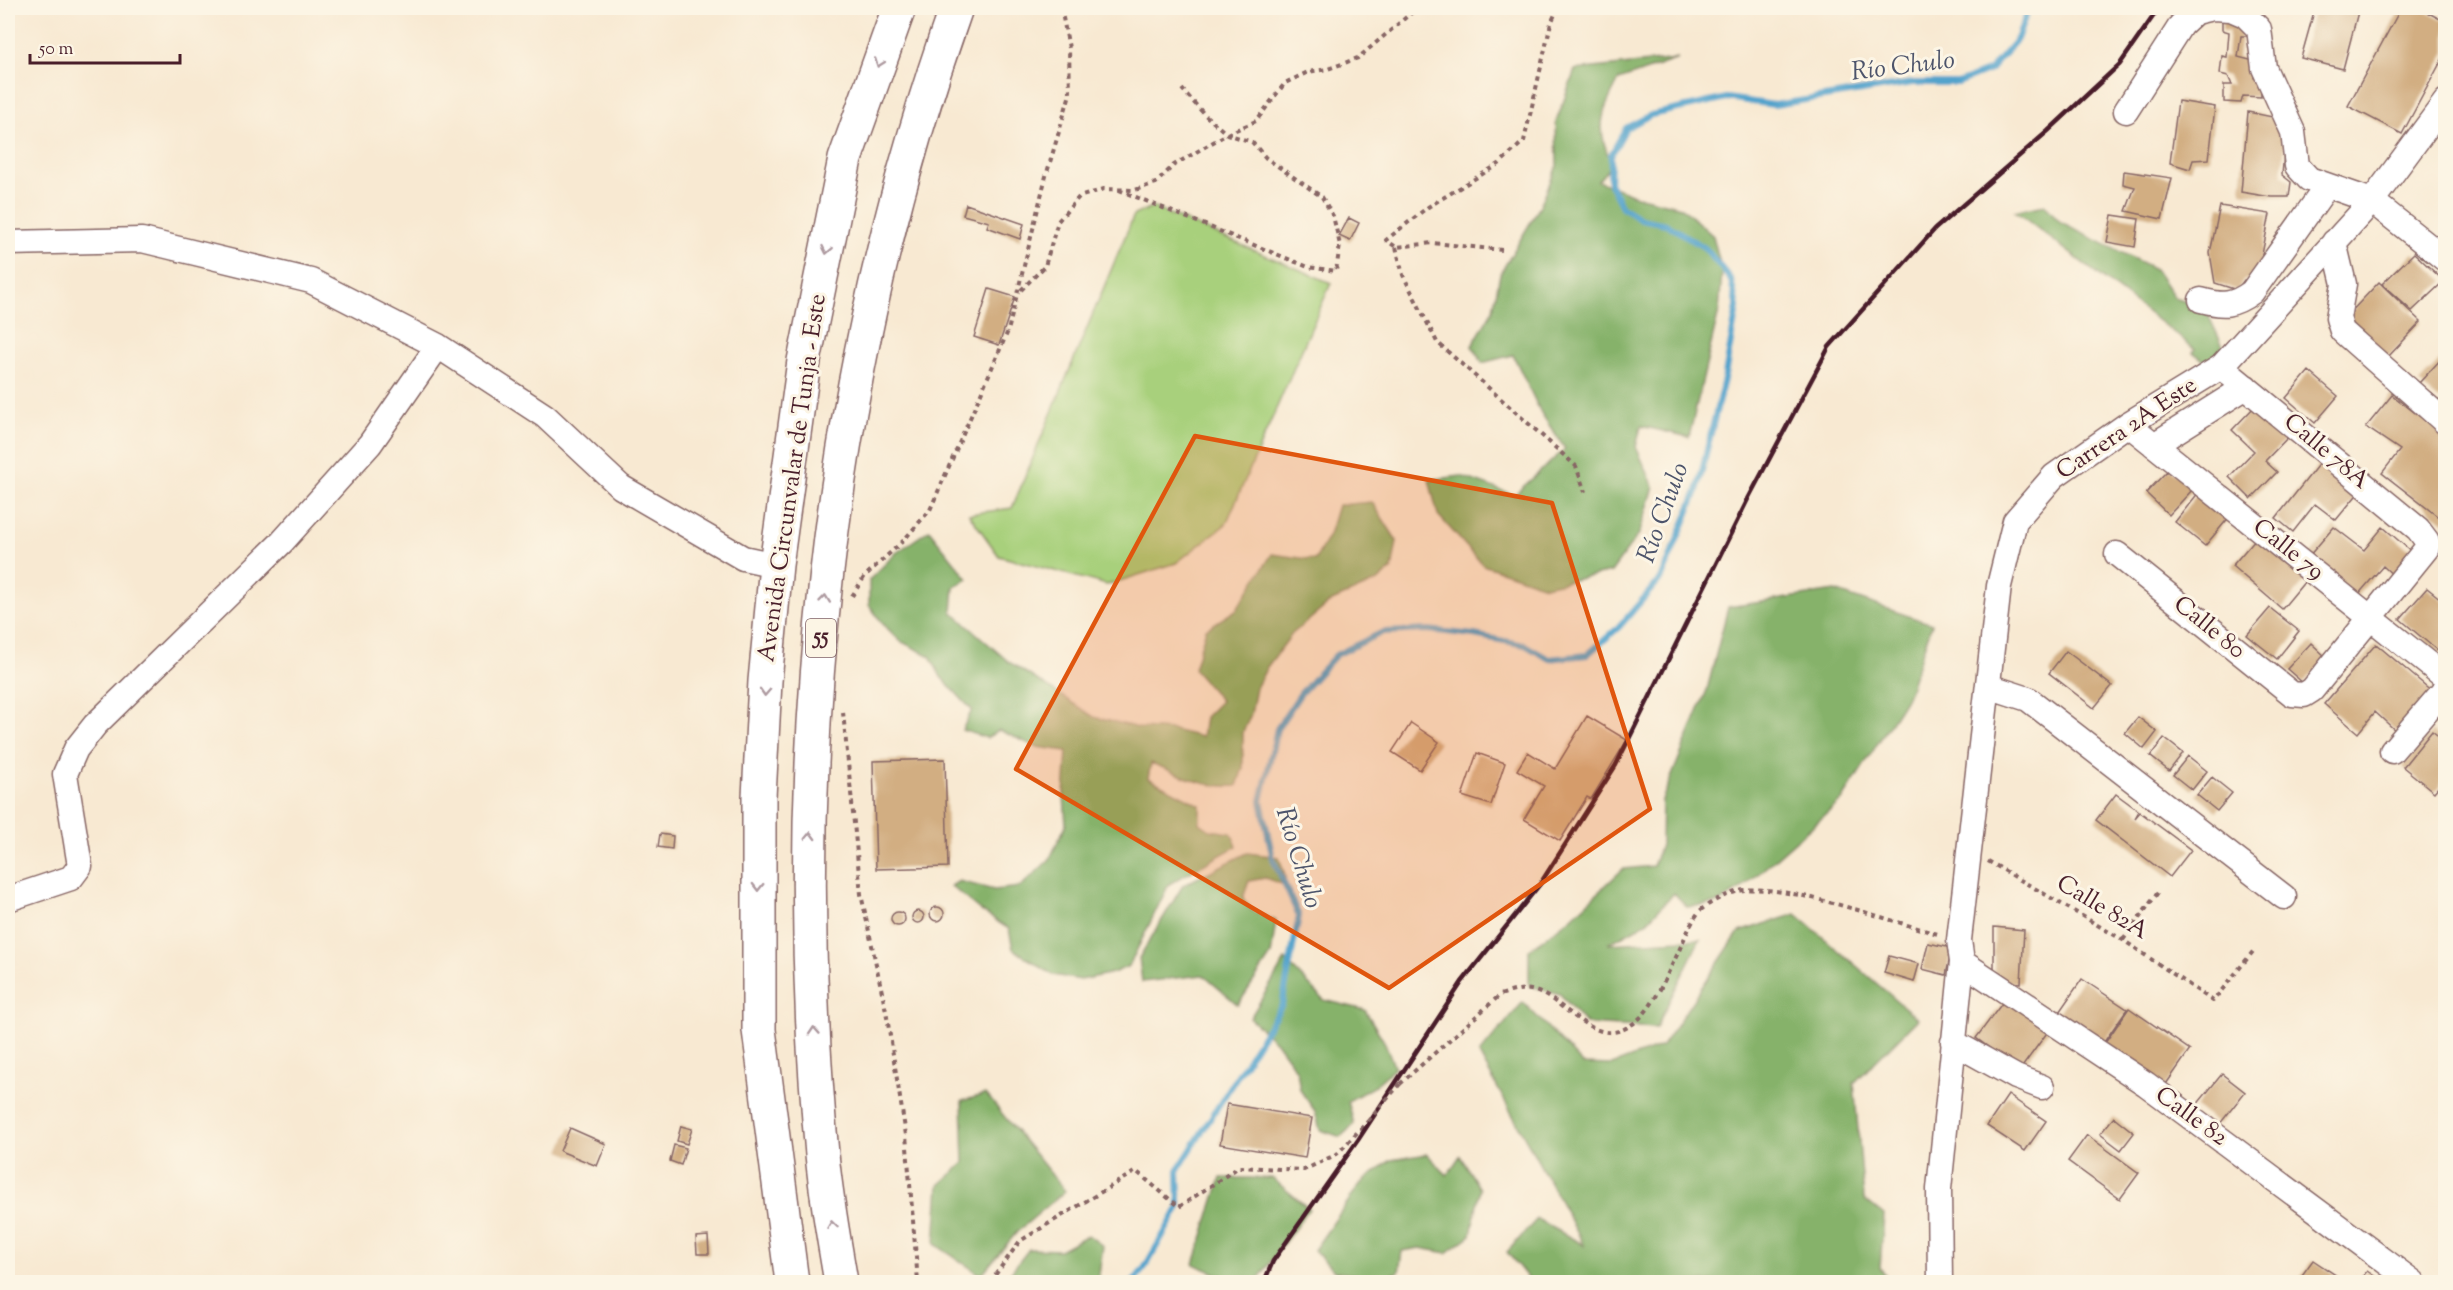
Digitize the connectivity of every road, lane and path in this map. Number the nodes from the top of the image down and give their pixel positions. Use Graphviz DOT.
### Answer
graph roads {
  1 [pos="899,8"];
  2 [pos="956,8"];
  3 [pos="1061,8"];
  4 [pos="1417,8"];
  5 [pos="1558,8"];
  6 [pos="1182,89"];
  7 [pos="2445,100"];
  8 [pos="2126,111"];
  9 [pos="1227,134"];
  10 [pos="2328,186"];
  11 [pos="1115,189"];
  12 [pos="2372,201"];
  13 [pos="2334,242"];
  14 [pos="8,243"];
  15 [pos="1396,247"];
  16 [pos="1502,250"];
  17 [pos="2445,260"];
  18 [pos="1020,291"];
  19 [pos="2201,300"];
  20 [pos="438,346"];
  21 [pos="2221,367"];
  22 [pos="2246,387"];
  23 [pos="2445,423"];
  24 [pos="2128,424"];
  25 [pos="2154,445"];
  26 [pos="1585,492"];
  27 [pos="2117,554"];
  28 [pos="776,565"];
  29 [pos="851,598"];
  30 [pos="2371,616"];
  31 [pos="2445,678"];
  32 [pos="1988,686"];
  33 [pos="2445,688"];
  34 [pos="842,705"];
  35 [pos="2392,751"];
  36 [pos="1969,850"];
  37 [pos="2158,891"];
  38 [pos="2284,897"];
  39 [pos="8,899"];
  40 [pos="2123,940"];
  41 [pos="2255,949"];
  42 [pos="1960,951"];
  43 [pos="1953,1042"];
  44 [pos="2042,1088"];
  45 [pos="792,1282"];
  46 [pos="841,1282"];
  47 [pos="918,1282"];
  48 [pos="990,1282"];
  49 [pos="1940,1282"];
  50 [pos="2414,1282"];
  1 -- 28 [label="highway, Avenida Circunvalar de Tunja - Este / 55, one-way"];
  46 -- 2 [label="highway, Avenida Circunvalar de Tunja - Este / 55, one-way"];
  3 -- 18 [label="path"];
  4 -- 9 [label="path"];
  5 -- 15 [label="path"];
  6 -- 9 [label="path"];
  7 -- 12 [label="street, Carrera 2A Este"];
  8 -- 10 [label="street"];
  9 -- 11 [label="path"];
  9 -- 11 [label="path"];
  10 -- 12 [label="street"];
  10 -- 19 [label="street"];
  11 -- 18 [label="path"];
  12 -- 13 [label="street, Carrera 2A Este"];
  12 -- 17 [label="street"];
  13 -- 21 [label="street, Carrera 2A Este"];
  13 -- 23 [label="street"];
  14 -- 20 [label="street"];
  15 -- 16 [label="path"];
  15 -- 26 [label="path"];
  18 -- 29 [label="path"];
  20 -- 28 [label="street"];
  20 -- 39 [label="street"];
  21 -- 22 [label="street, Calle 78A"];
  21 -- 24 [label="street, Carrera 2A Este"];
  22 -- 25 [label="street"];
  22 -- 30 [label="street, Calle 78A"];
  24 -- 25 [label="street, Calle 79"];
  24 -- 32 [label="street, Carrera 2A Este"];
  25 -- 30 [label="street, Calle 79"];
  27 -- 30 [label="street, Calle 80"];
  28 -- 45 [label="highway, Avenida Circunvalar de Tunja - Este / 55, one-way"];
  30 -- 31 [label="street, Calle 79"];
  32 -- 36 [label="street, Carrera 2A Este"];
  32 -- 38 [label="street"];
  33 -- 35 [label="street"];
  34 -- 47 [label="path"];
  36 -- 40 [label="path, Calle 82A"];
  36 -- 42 [label="street, Carrera 2A Este"];
  37 -- 40 [label="path"];
  40 -- 41 [label="path, Calle 82A"];
  42 -- 43 [label="street, Carrera 2A Este"];
  42 -- 48 [label="path, bridge"];
  42 -- 50 [label="street, Calle 82"];
  43 -- 44 [label="street"];
  43 -- 49 [label="street, Carrera 2A Este"];
}
